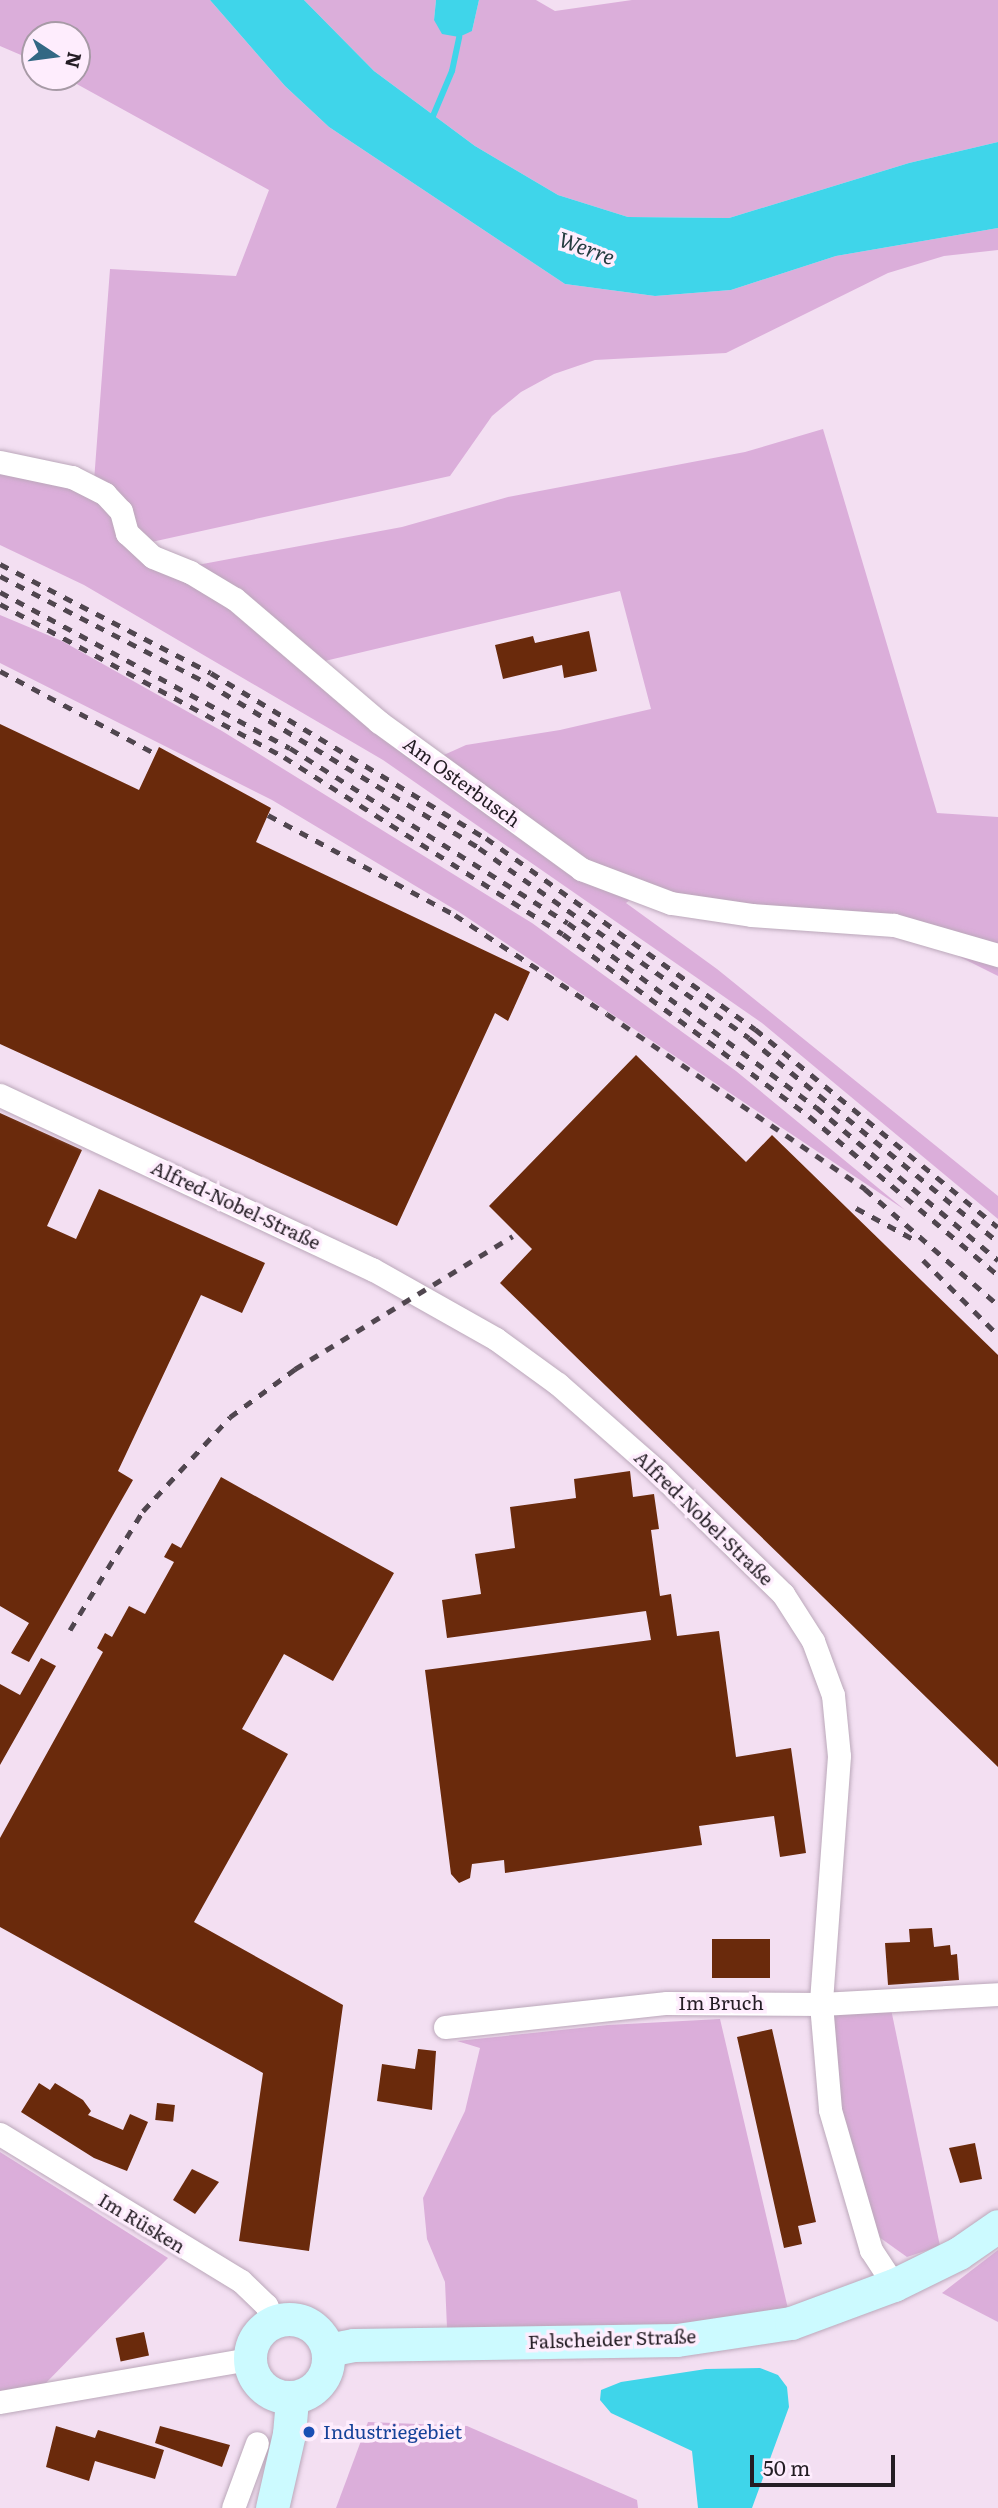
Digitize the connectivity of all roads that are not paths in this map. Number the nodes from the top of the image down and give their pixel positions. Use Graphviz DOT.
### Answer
graph roads {
  1 [pos="0,462"];
  2 [pos="998,954"];
  3 [pos="0,1095"];
  4 [pos="998,1994"];
  5 [pos="821,2004"];
  6 [pos="445,2027"];
  7 [pos="0,2134"];
  8 [pos="998,2226"];
  9 [pos="894,2285"];
  10 [pos="274,2321"];
  11 [pos="328,2350"];
  12 [pos="250,2359"];
  13 [pos="292,2397"];
  14 [pos="0,2402"];
  15 [pos="257,2443"];
  16 [pos="233,2508"];
  17 [pos="272,2508"];
  1 -- 2 [label="street, Am Osterbusch"];
  3 -- 5 [label="street, Alfred-Nobel-Straße"];
  4 -- 5 [label="street, Im Bruch"];
  5 -- 6 [label="street, Im Bruch"];
  5 -- 9 [label="street, Alfred-Nobel-Straße"];
  7 -- 10 [label="street, Im Rüsken"];
  8 -- 9 [label="street, Falscheider Straße"];
  9 -- 11 [label="street, Falscheider Straße"];
  10 -- 11 [label="street"];
  10 -- 12 [label="street"];
  11 -- 13 [label="street"];
  12 -- 13 [label="street"];
  12 -- 14 [label="street"];
  13 -- 17 [label="street"];
  15 -- 16 [label="street"];
}
